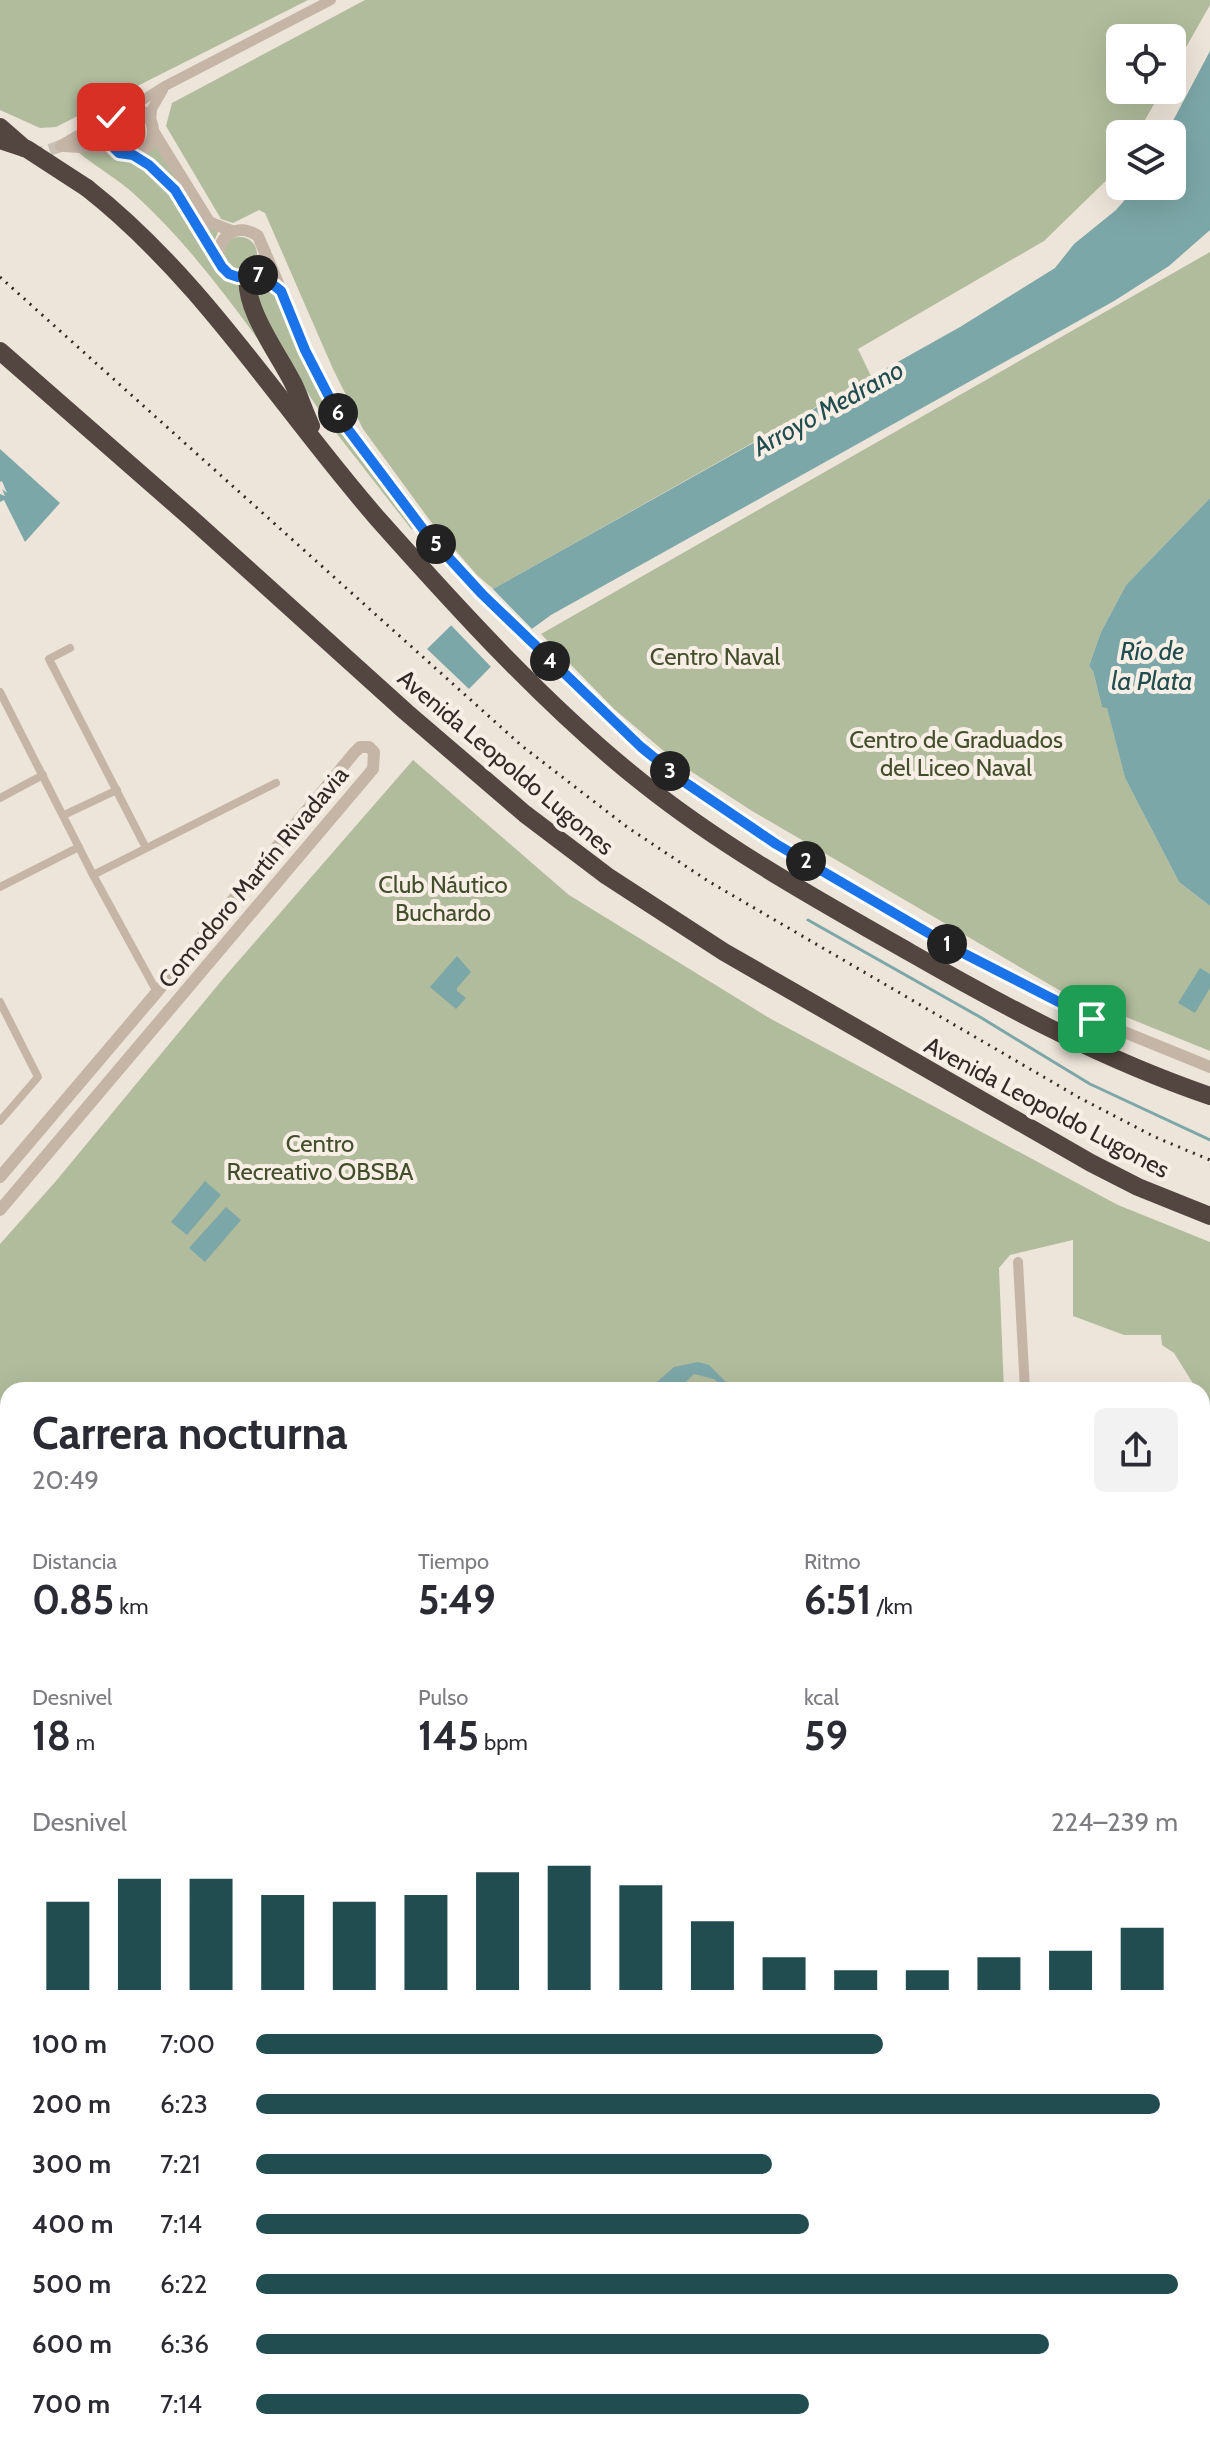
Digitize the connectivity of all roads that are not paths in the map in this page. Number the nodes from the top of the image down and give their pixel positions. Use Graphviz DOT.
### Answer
graph roads {
  1 [pos="331,0"];
  2 [pos="165,86"];
  3 [pos="130,108"];
  4 [pos="111,117"];
  5 [pos="152,126"];
  6 [pos="0,127"];
  7 [pos="0,140"];
  8 [pos="27,149"];
  9 [pos="114,149"];
  10 [pos="133,155"];
  11 [pos="232,231"];
  12 [pos="265,252"];
  13 [pos="218,258"];
  14 [pos="251,275"];
  15 [pos="281,291"];
  16 [pos="0,351"];
  17 [pos="317,444"];
  18 [pos="70,648"];
  19 [pos="0,692"];
  20 [pos="43,775"];
  21 [pos="276,783"];
  22 [pos="117,790"];
  23 [pos="0,798"];
  24 [pos="64,815"];
  25 [pos="79,847"];
  26 [pos="146,848"];
  27 [pos="93,875"];
  28 [pos="0,887"];
  29 [pos="177,968"];
  30 [pos="194,980"];
  31 [pos="157,992"];
  32 [pos="0,1002"];
  33 [pos="1210,1067"];
  34 [pos="1210,1096"];
  35 [pos="0,1121"];
  36 [pos="0,1177"];
  37 [pos="0,1210"];
  38 [pos="1210,1216"];
  39 [pos="1018,1262"];
  40 [pos="1025,1382"];
  1 -- 2 [label="street"];
  2 -- 3 [label="street"];
  2 -- 5 [label="street"];
  3 -- 4 [label="street"];
  3 -- 5 [label="street"];
  4 -- 9 [label="street"];
  4 -- 9 [label="street"];
  5 -- 10 [label="street"];
  5 -- 11 [label="street"];
  6 -- 8 [label="highway"];
  7 -- 8 [label="highway, bridge"];
  8 -- 17 [label="highway, bridge"];
  9 -- 10 [label="street"];
  10 -- 13 [label="street"];
  11 -- 12 [label="street"];
  11 -- 13 [label="street"];
  12 -- 14 [label="street"];
  12 -- 15 [label="street"];
  13 -- 14 [label="street"];
  14 -- 15 [label="street"];
  14 -- 17 [label="highway"];
  15 -- 33 [label="street"];
  16 -- 38 [label="highway, Avenida Leopoldo Lugones"];
  17 -- 34 [label="highway"];
  18 -- 22 [label="street"];
  19 -- 20 [label="street"];
  20 -- 23 [label="street"];
  20 -- 24 [label="street"];
  21 -- 26 [label="street"];
  22 -- 24 [label="street"];
  22 -- 26 [label="street"];
  24 -- 25 [label="street"];
  25 -- 27 [label="street"];
  25 -- 28 [label="street"];
  26 -- 27 [label="street"];
  27 -- 31 [label="street"];
  29 -- 30 [label="street"];
  29 -- 30 [label="street, Comodoro Martín Rivadavia"];
  29 -- 31 [label="street, Comodoro Martín Rivadavia"];
  30 -- 37 [label="street, Comodoro Martín Rivadavia"];
  31 -- 36 [label="street, Comodoro Martín Rivadavia"];
  32 -- 35 [label="street"];
  39 -- 40 [label="street"];
}
